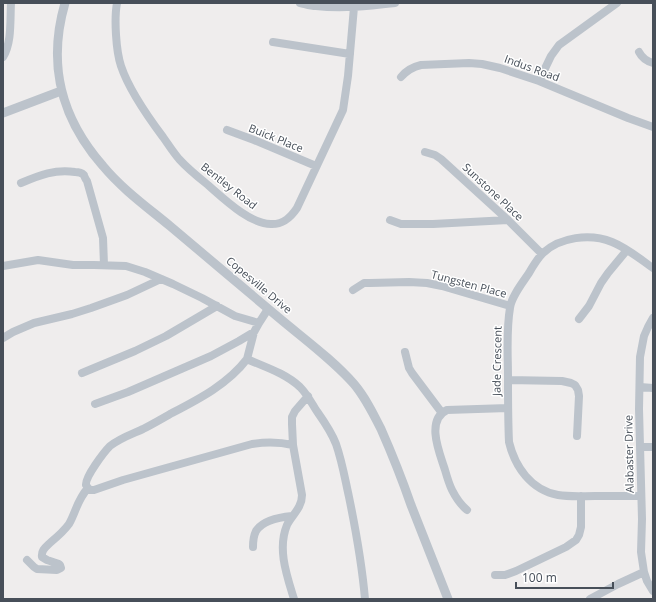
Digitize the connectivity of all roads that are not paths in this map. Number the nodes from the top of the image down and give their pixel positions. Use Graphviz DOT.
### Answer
graph roads {
  1 [pos="11,3"];
  2 [pos="65,3"];
  3 [pos="117,3"];
  4 [pos="300,3"];
  5 [pos="395,3"];
  6 [pos="617,3"];
  7 [pos="354,7"];
  8 [pos="273,42"];
  9 [pos="638,52"];
  10 [pos="350,54"];
  11 [pos="3,58"];
  12 [pos="653,63"];
  13 [pos="401,77"];
  14 [pos="539,81"];
  15 [pos="61,92"];
  16 [pos="3,113"];
  17 [pos="653,127"];
  18 [pos="227,130"];
  19 [pos="426,152"];
  20 [pos="316,166"];
  21 [pos="21,183"];
  22 [pos="390,220"];
  23 [pos="508,220"];
  24 [pos="627,250"];
  25 [pos="542,254"];
  26 [pos="104,265"];
  27 [pos="3,266"];
  28 [pos="653,268"];
  29 [pos="161,279"];
  30 [pos="353,290"];
  31 [pos="217,306"];
  32 [pos="510,306"];
  33 [pos="268,309"];
  34 [pos="653,318"];
  35 [pos="579,319"];
  36 [pos="259,322"];
  37 [pos="254,332"];
  38 [pos="3,338"];
  39 [pos="405,352"];
  40 [pos="246,360"];
  41 [pos="82,373"];
  42 [pos="508,380"];
  43 [pos="640,387"];
  44 [pos="653,388"];
  45 [pos="308,396"];
  46 [pos="95,404"];
  47 [pos="508,408"];
  48 [pos="442,413"];
  49 [pos="577,436"];
  50 [pos="293,445"];
  51 [pos="640,447"];
  52 [pos="653,447"];
  53 [pos="88,488"];
  54 [pos="581,496"];
  55 [pos="640,496"];
  56 [pos="467,510"];
  57 [pos="292,516"];
  58 [pos="253,547"];
  59 [pos="26,560"];
  60 [pos="644,572"];
  61 [pos="495,575"];
  62 [pos="653,591"];
  63 [pos="600,597"];
  64 [pos="294,599"];
  65 [pos="365,599"];
  66 [pos="448,599"];
  67 [pos="590,599"];
  1 -- 11 [label="street"];
  2 -- 15 [label="street, Copesville Drive"];
  3 -- 20 [label="street, Bentley Road"];
  4 -- 7 [label="street"];
  5 -- 7 [label="street"];
  6 -- 14 [label="street"];
  7 -- 10 [label="street, Bentley Road"];
  8 -- 10 [label="street"];
  9 -- 12 [label="street"];
  10 -- 20 [label="street, Bentley Road"];
  13 -- 14 [label="street, Indus Road"];
  14 -- 17 [label="street, Indus Road"];
  15 -- 16 [label="street"];
  15 -- 33 [label="street, Copesville Drive"];
  18 -- 20 [label="street, Buick Place"];
  19 -- 23 [label="street, Sunstone Place"];
  21 -- 26 [label="street"];
  22 -- 23 [label="street"];
  23 -- 25 [label="street, Sunstone Place"];
  24 -- 25 [label="street, Jade Crescent"];
  24 -- 28 [label="street, Jade Crescent"];
  24 -- 35 [label="street"];
  25 -- 32 [label="street, Jade Crescent"];
  26 -- 27 [label="street"];
  26 -- 29 [label="street"];
  29 -- 31 [label="street"];
  29 -- 38 [label="street"];
  30 -- 32 [label="street, Tungsten Place"];
  31 -- 36 [label="street"];
  31 -- 41 [label="street"];
  32 -- 42 [label="street, Jade Crescent"];
  33 -- 36 [label="street"];
  33 -- 66 [label="street, Copesville Drive"];
  34 -- 43 [label="street, Alabaster Drive"];
  36 -- 37 [label="street"];
  37 -- 40 [label="street"];
  37 -- 46 [label="street"];
  39 -- 48 [label="street"];
  40 -- 45 [label="street"];
  40 -- 53 [label="street"];
  42 -- 47 [label="street, Jade Crescent"];
  42 -- 49 [label="street"];
  43 -- 44 [label="street"];
  43 -- 51 [label="street, Alabaster Drive"];
  45 -- 50 [label="street"];
  45 -- 65 [label="street"];
  47 -- 48 [label="street"];
  47 -- 54 [label="street, Jade Crescent"];
  48 -- 56 [label="street"];
  50 -- 53 [label="street"];
  50 -- 57 [label="street"];
  51 -- 52 [label="street"];
  51 -- 55 [label="street, Alabaster Drive"];
  53 -- 59 [label="street"];
  54 -- 55 [label="street, Jade Crescent"];
  54 -- 61 [label="street"];
  55 -- 60 [label="street, Alabaster Drive"];
  57 -- 58 [label="street"];
  57 -- 64 [label="street"];
  60 -- 62 [label="street, Alabaster Drive"];
  60 -- 63 [label="street"];
  63 -- 67 [label="street"];
}
